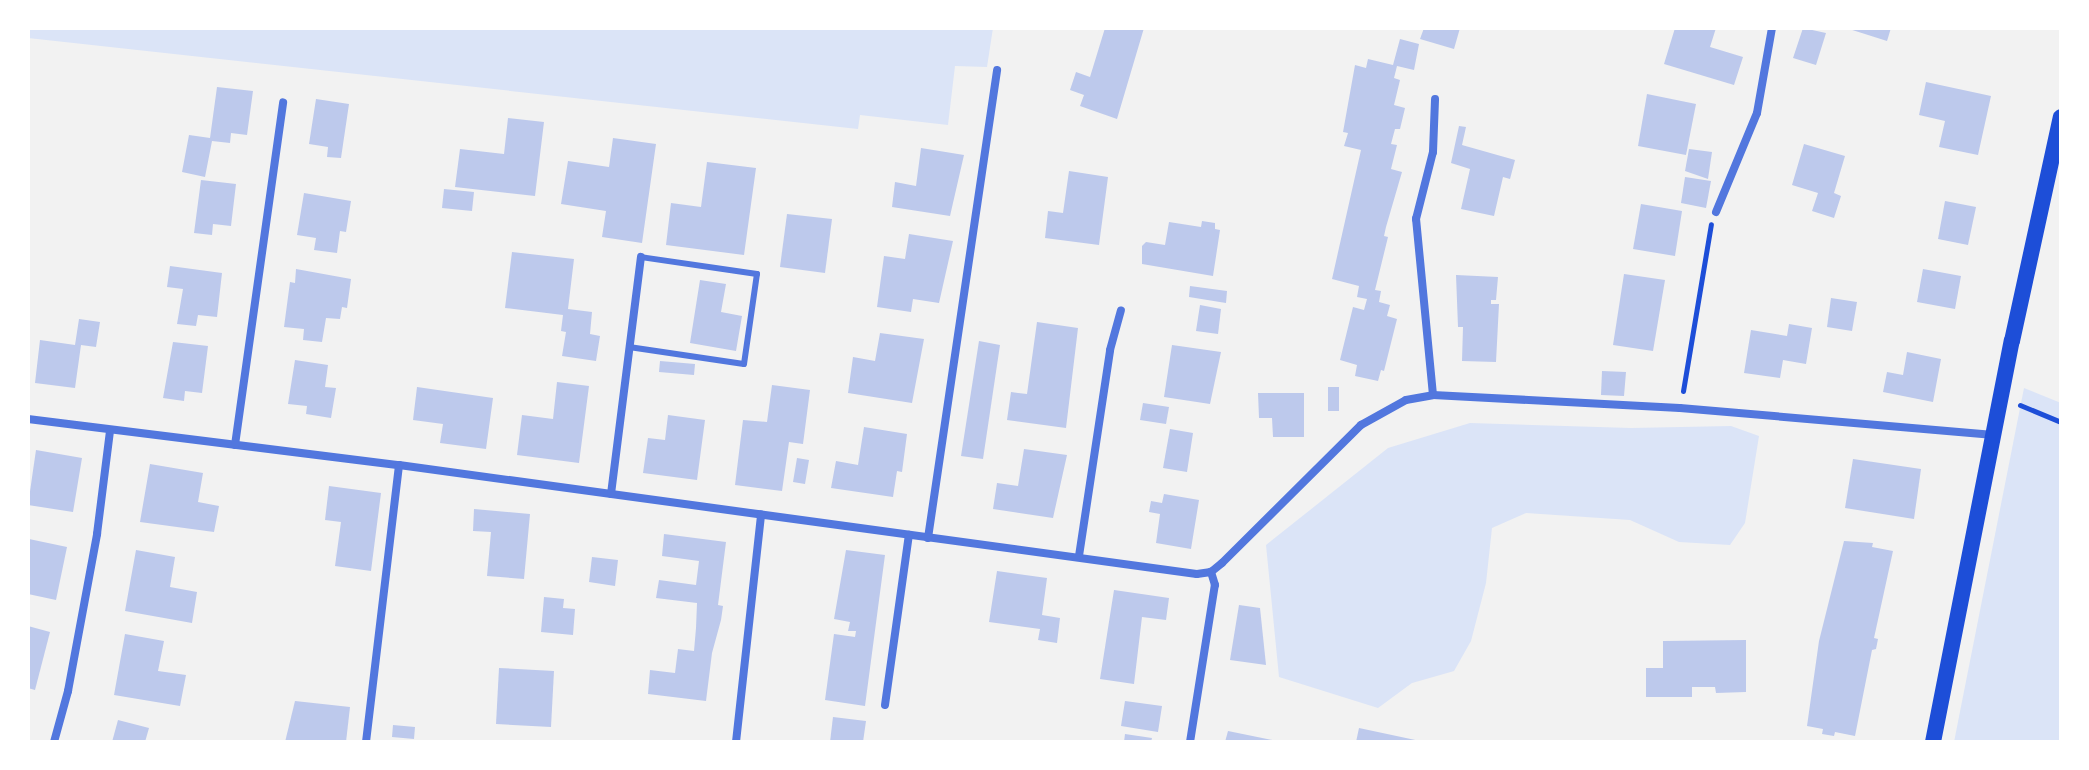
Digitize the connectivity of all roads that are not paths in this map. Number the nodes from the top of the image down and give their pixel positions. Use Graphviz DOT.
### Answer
graph roads {
  1 [pos="1772,28"];
  2 [pos="997,70"];
  3 [pos="1435,99"];
  4 [pos="283,102"];
  5 [pos="2061,117"];
  6 [pos="1716,212"];
  7 [pos="641,257"];
  8 [pos="1121,310"];
  9 [pos="629,347"];
  10 [pos="1433,395"];
  11 [pos="28,419"];
  12 [pos="110,431"];
  13 [pos="1994,435"];
  14 [pos="235,445"];
  15 [pos="399,465"];
  16 [pos="611,494"];
  17 [pos="761,514"];
  18 [pos="909,535"];
  19 [pos="928,538"];
  20 [pos="1079,556"];
  21 [pos="1211,572"];
  22 [pos="885,705"];
  23 [pos="54,742"];
  24 [pos="366,742"];
  25 [pos="736,742"];
  26 [pos="1190,742"];
  27 [pos="1933,742"];
  1 -- 6 [label="street"];
  2 -- 19 [label="street"];
  3 -- 10 [label="street"];
  4 -- 14 [label="street"];
  5 -- 13 [label="main road"];
  7 -- 9 [label="street"];
  7 -- 9 [label="lane"];
  8 -- 20 [label="street"];
  9 -- 16 [label="street"];
  10 -- 13 [label="street"];
  10 -- 21 [label="street"];
  11 -- 12 [label="street"];
  12 -- 14 [label="street"];
  12 -- 23 [label="street"];
  13 -- 27 [label="main road"];
  14 -- 15 [label="street"];
  15 -- 16 [label="street"];
  15 -- 24 [label="street"];
  16 -- 17 [label="street"];
  17 -- 18 [label="street"];
  17 -- 25 [label="street"];
  18 -- 19 [label="street"];
  18 -- 22 [label="street"];
  19 -- 20 [label="street"];
  20 -- 21 [label="street"];
  21 -- 26 [label="street"];
}
